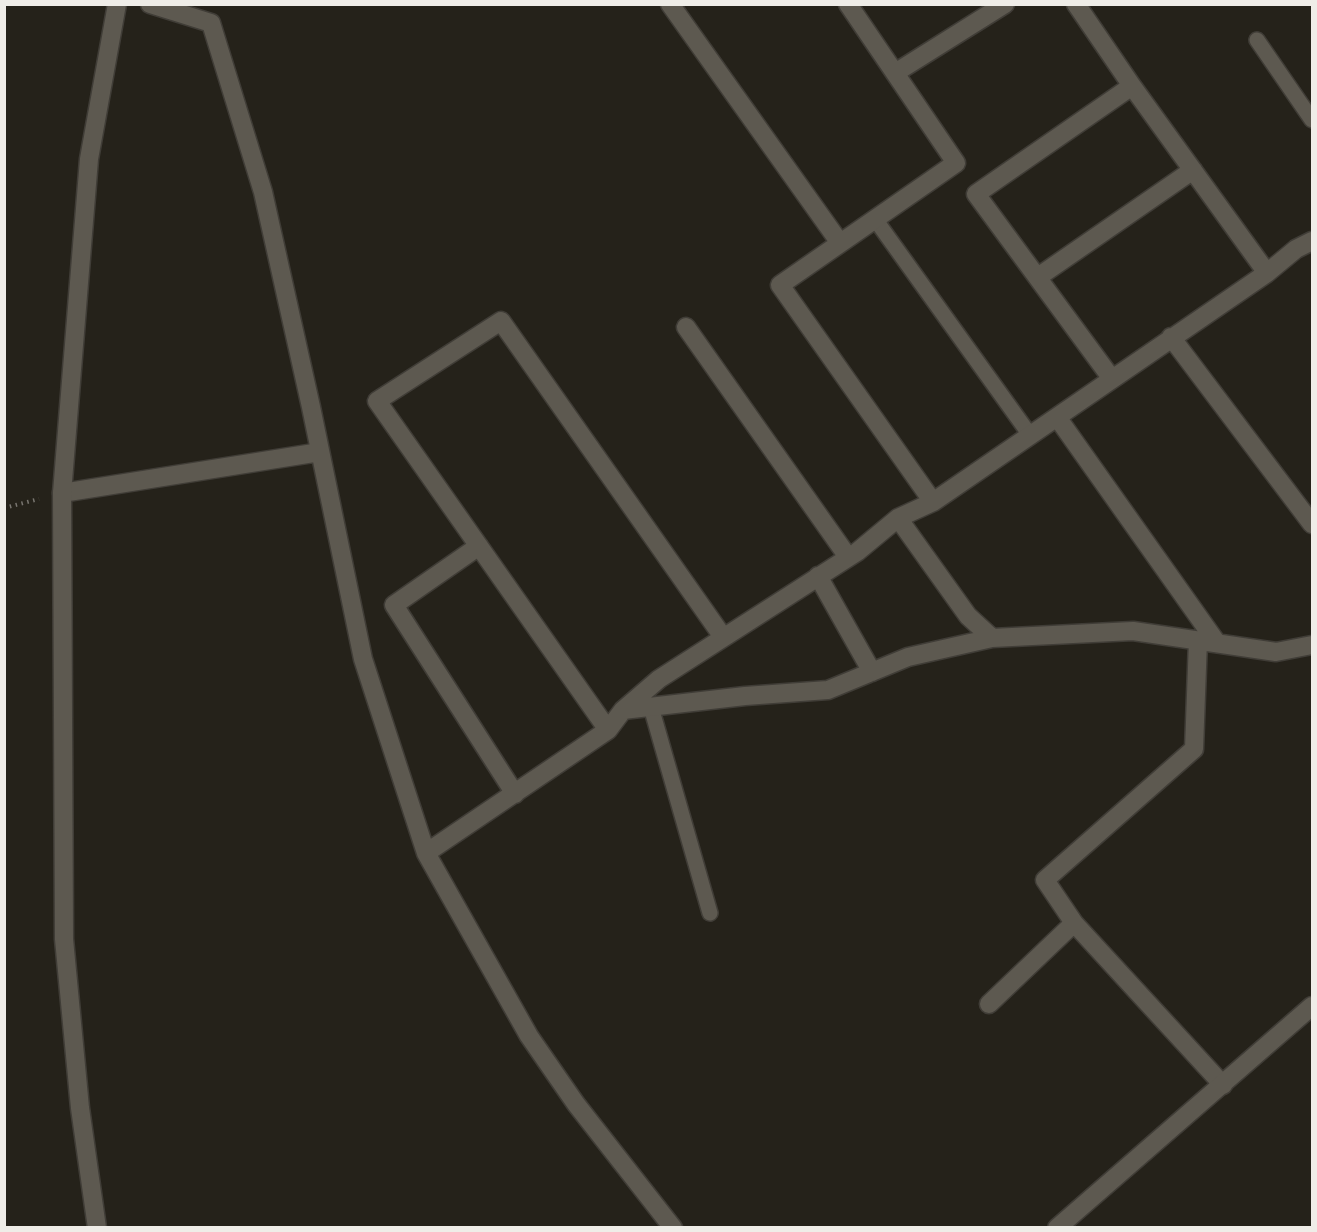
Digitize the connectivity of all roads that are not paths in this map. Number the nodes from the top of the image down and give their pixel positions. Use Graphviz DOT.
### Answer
graph roads {
  1 [pos="117,4"];
  2 [pos="150,4"];
  3 [pos="670,4"];
  4 [pos="848,4"];
  5 [pos="1005,4"];
  6 [pos="1076,4"];
  7 [pos="1257,40"];
  8 [pos="895,73"];
  9 [pos="1132,86"];
  10 [pos="1312,120"];
  11 [pos="1193,170"];
  12 [pos="875,219"];
  13 [pos="1312,242"];
  14 [pos="840,243"];
  15 [pos="1267,273"];
  16 [pos="1038,277"];
  17 [pos="686,327"];
  18 [pos="1171,337"];
  19 [pos="1112,379"];
  20 [pos="1057,417"];
  21 [pos="1030,435"];
  22 [pos="320,452"];
  23 [pos="62,494"];
  24 [pos="933,502"];
  25 [pos="898,519"];
  26 [pos="1312,524"];
  27 [pos="479,546"];
  28 [pos="848,557"];
  29 [pos="818,576"];
  30 [pos="723,637"];
  31 [pos="992,638"];
  32 [pos="1197,640"];
  33 [pos="1217,643"];
  34 [pos="1312,645"];
  35 [pos="872,672"];
  36 [pos="651,707"];
  37 [pos="624,710"];
  38 [pos="608,730"];
  39 [pos="515,794"];
  40 [pos="426,853"];
  41 [pos="710,913"];
  42 [pos="1074,923"];
  43 [pos="989,1004"];
  44 [pos="1312,1005"];
  45 [pos="1223,1084"];
  46 [pos="97,1227"];
  47 [pos="673,1227"];
  48 [pos="1057,1227"];
  1 -- 23 [label="street"];
  2 -- 22 [label="street"];
  3 -- 14 [label="street"];
  4 -- 8 [label="street"];
  5 -- 8 [label="street"];
  6 -- 9 [label="street"];
  7 -- 10 [label="lane"];
  8 -- 12 [label="street"];
  9 -- 11 [label="street"];
  9 -- 16 [label="street"];
  11 -- 15 [label="street"];
  11 -- 16 [label="street"];
  12 -- 14 [label="street"];
  12 -- 21 [label="lane"];
  13 -- 15 [label="street"];
  14 -- 24 [label="street"];
  15 -- 18 [label="street"];
  16 -- 19 [label="street"];
  17 -- 28 [label="street"];
  18 -- 19 [label="street"];
  18 -- 26 [label="street"];
  19 -- 20 [label="street"];
  20 -- 21 [label="street"];
  20 -- 33 [label="street"];
  21 -- 24 [label="street"];
  22 -- 23 [label="street"];
  22 -- 40 [label="street"];
  23 -- 46 [label="street"];
  24 -- 25 [label="street"];
  25 -- 28 [label="street"];
  25 -- 31 [label="street"];
  27 -- 30 [label="street"];
  27 -- 38 [label="street"];
  27 -- 39 [label="street"];
  28 -- 29 [label="street"];
  29 -- 30 [label="street"];
  29 -- 35 [label="street"];
  30 -- 37 [label="street"];
  31 -- 32 [label="street"];
  31 -- 35 [label="street"];
  32 -- 33 [label="street"];
  32 -- 42 [label="street"];
  33 -- 34 [label="street"];
  35 -- 36 [label="street"];
  36 -- 37 [label="street"];
  36 -- 41 [label="lane"];
  37 -- 38 [label="street"];
  38 -- 39 [label="street"];
  39 -- 40 [label="street"];
  40 -- 47 [label="street"];
  42 -- 43 [label="street"];
  42 -- 45 [label="street"];
  44 -- 45 [label="street"];
  45 -- 48 [label="street"];
}
